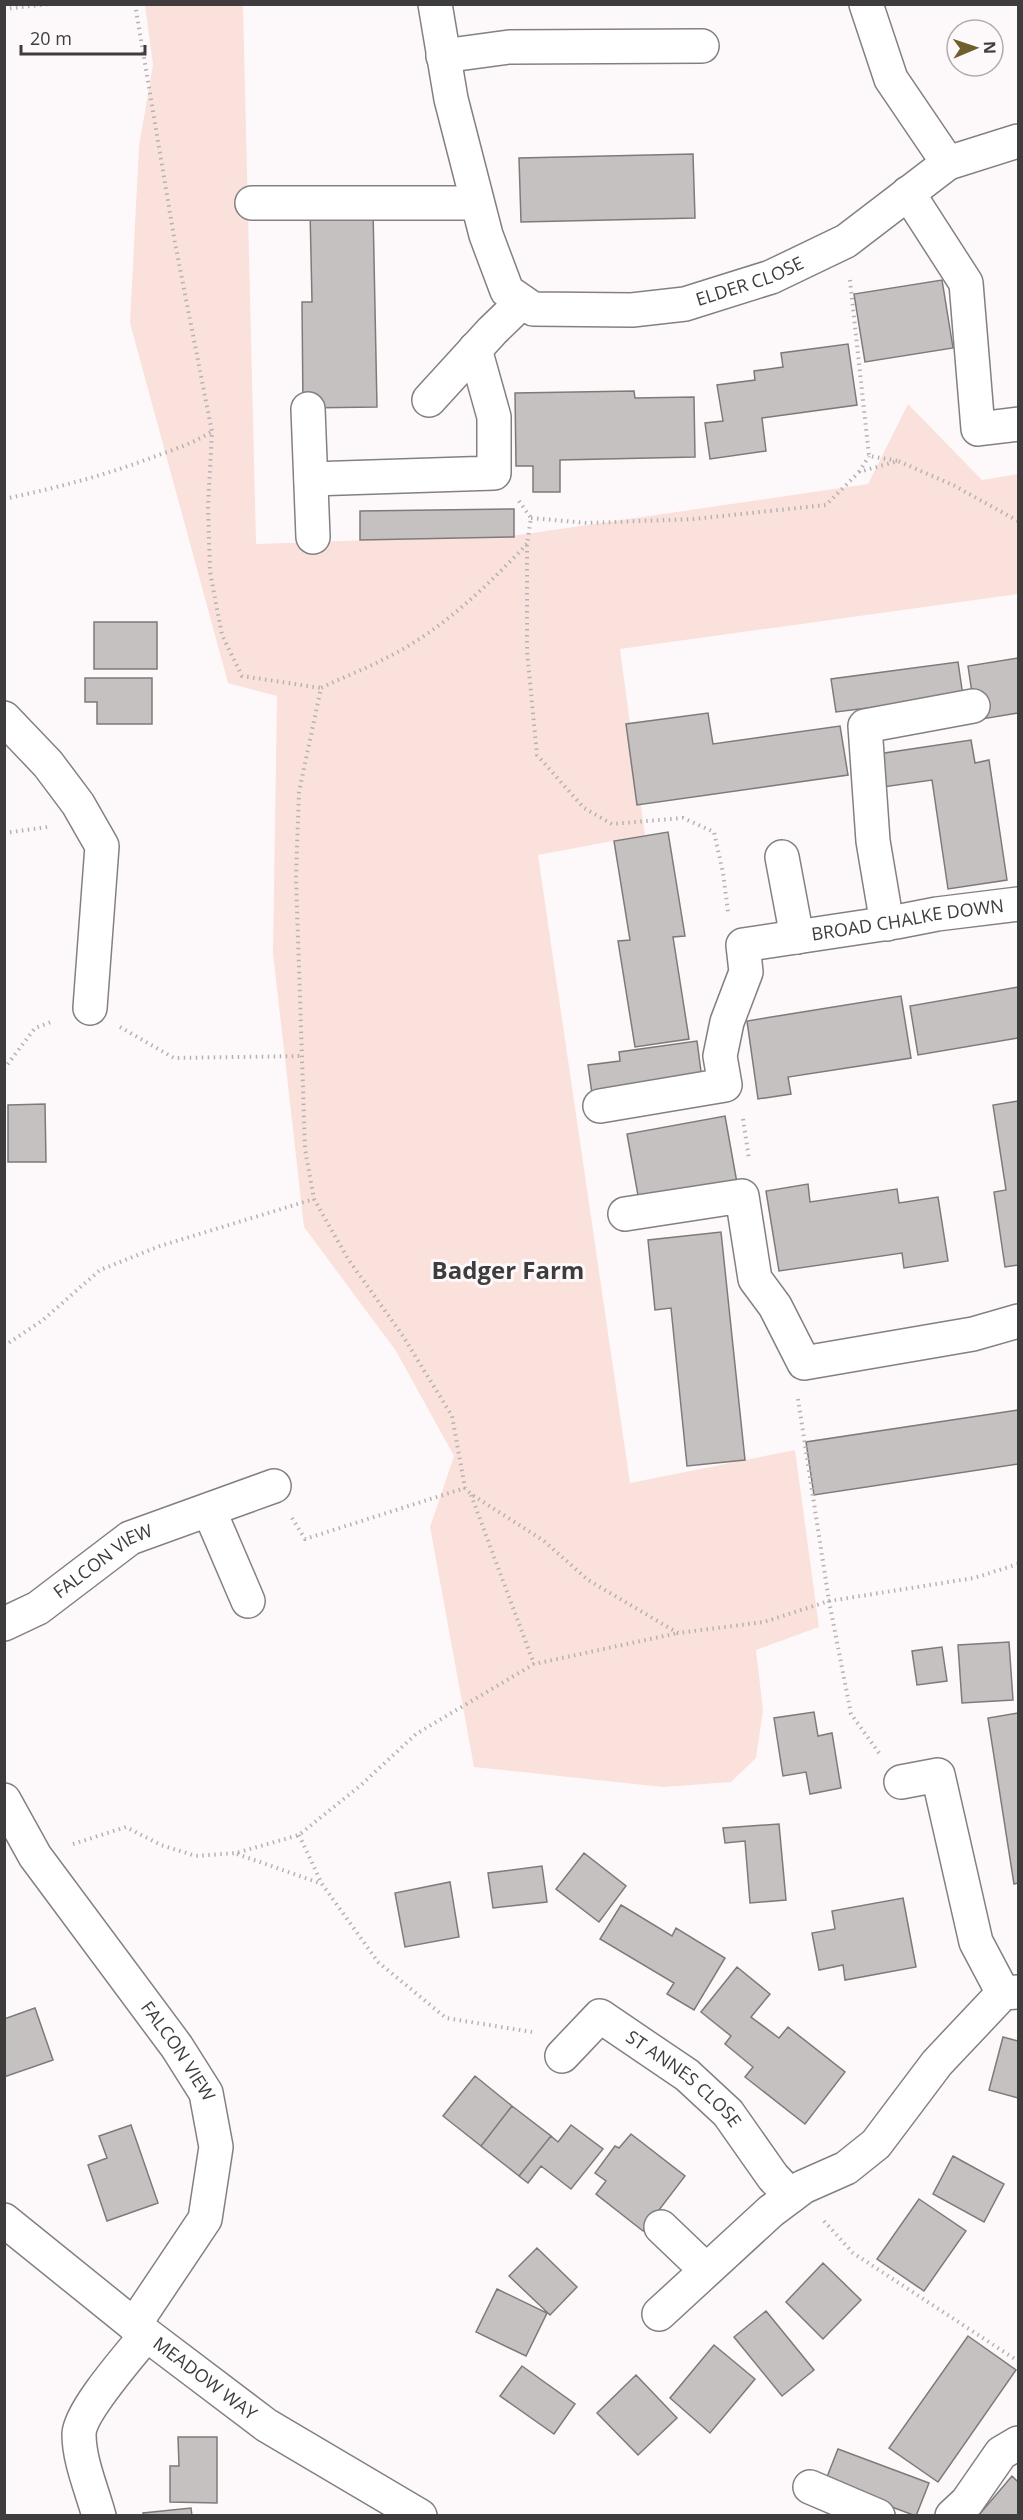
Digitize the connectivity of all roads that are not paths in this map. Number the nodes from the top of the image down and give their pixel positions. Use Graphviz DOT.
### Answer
graph roads {
  1 [pos="435,4"];
  2 [pos="866,4"];
  3 [pos="702,46"];
  4 [pos="443,56"];
  5 [pos="1018,141"];
  6 [pos="948,163"];
  7 [pos="908,193"];
  8 [pos="252,203"];
  9 [pos="477,203"];
  10 [pos="522,302"];
  11 [pos="475,349"];
  12 [pos="429,400"];
  13 [pos="308,409"];
  14 [pos="1018,424"];
  15 [pos="311,479"];
  16 [pos="313,537"];
  17 [pos="973,706"];
  18 [pos="4,718"];
  19 [pos="782,857"];
  20 [pos="1018,904"];
  21 [pos="887,924"];
  22 [pos="797,937"];
  23 [pos="90,1008"];
  24 [pos="600,1106"];
  25 [pos="625,1215"];
  26 [pos="1018,1321"];
  27 [pos="274,1486"];
  28 [pos="208,1510"];
  29 [pos="248,1601"];
  30 [pos="4,1624"];
  31 [pos="901,1782"];
  32 [pos="4,1800"];
  33 [pos="1011,1992"];
  34 [pos="562,2056"];
  35 [pos="794,2193"];
  36 [pos="4,2220"];
  37 [pos="661,2228"];
  38 [pos="706,2271"];
  39 [pos="659,2314"];
  40 [pos="140,2330"];
  41 [pos="1018,2443"];
  42 [pos="810,2487"];
  43 [pos="99,2516"];
  44 [pos="420,2516"];
  45 [pos="879,2516"];
  46 [pos="952,2516"];
  1 -- 4 [label="street"];
  2 -- 6 [label="street"];
  3 -- 4 [label="street"];
  4 -- 9 [label="street"];
  5 -- 6 [label="street, ELDER CLOSE"];
  6 -- 7 [label="street, ELDER CLOSE"];
  7 -- 10 [label="street, ELDER CLOSE"];
  7 -- 14 [label="street"];
  8 -- 9 [label="street"];
  9 -- 10 [label="street"];
  10 -- 11 [label="street"];
  11 -- 12 [label="street"];
  11 -- 15 [label="street"];
  13 -- 15 [label="street"];
  15 -- 16 [label="street"];
  17 -- 21 [label="street"];
  18 -- 23 [label="street"];
  19 -- 22 [label="street, BROAD CHALKE DOWN"];
  20 -- 21 [label="street, BROAD CHALKE DOWN"];
  21 -- 22 [label="street, BROAD CHALKE DOWN"];
  22 -- 24 [label="street, BROAD CHALKE DOWN"];
  25 -- 26 [label="street"];
  27 -- 28 [label="street, FALCON VIEW"];
  28 -- 29 [label="street"];
  28 -- 30 [label="street, FALCON VIEW"];
  31 -- 33 [label="street"];
  32 -- 40 [label="street, FALCON VIEW"];
  33 -- 35 [label="street"];
  34 -- 35 [label="street, ST ANNES CLOSE"];
  35 -- 38 [label="street"];
  36 -- 40 [label="street, MEADOW WAY"];
  37 -- 38 [label="street"];
  38 -- 39 [label="street"];
  40 -- 43 [label="street, FALCON VIEW"];
  40 -- 44 [label="street, MEADOW WAY"];
  41 -- 46 [label="street"];
  42 -- 45 [label="street"];
}
